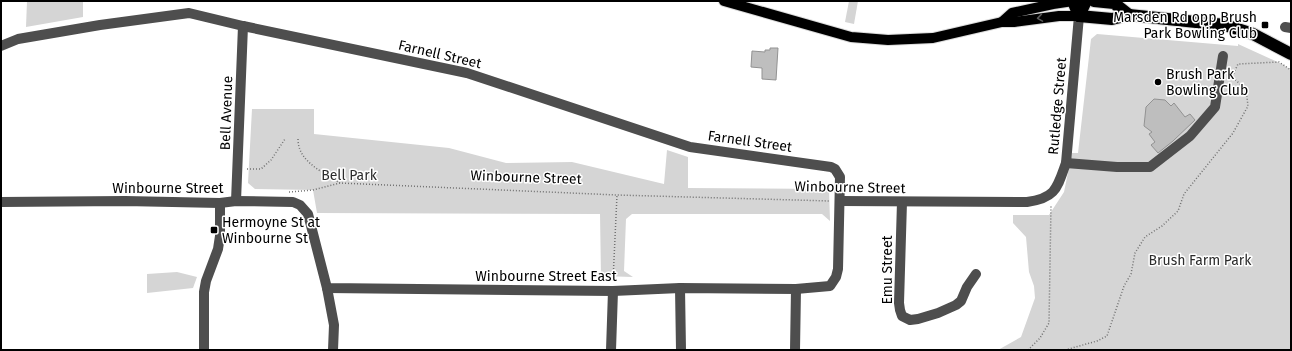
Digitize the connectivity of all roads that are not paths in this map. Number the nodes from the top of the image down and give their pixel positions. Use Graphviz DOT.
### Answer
graph roads {
  1 [pos="724,1"];
  2 [pos="1073,1"];
  3 [pos="1082,1"];
  4 [pos="1086,1"];
  5 [pos="1094,1"];
  6 [pos="1129,15"];
  7 [pos="1079,16"];
  8 [pos="1002,22"];
  9 [pos="243,26"];
  10 [pos="1,46"];
  11 [pos="1291,54"];
  12 [pos="1222,56"];
  13 [pos="1066,163"];
  14 [pos="1051,194"];
  15 [pos="236,201"];
  16 [pos="840,201"];
  17 [pos="1,202"];
  18 [pos="902,202"];
  19 [pos="220,203"];
  20 [pos="976,274"];
  21 [pos="326,288"];
  22 [pos="680,288"];
  23 [pos="796,289"];
  24 [pos="613,291"];
  25 [pos="204,350"];
  26 [pos="333,350"];
  27 [pos="611,350"];
  28 [pos="681,350"];
  29 [pos="795,350"];
  1 -- 8 [label="main road"];
  2 -- 3 [label="highway"];
  2 -- 7 [label="highway"];
  2 -- 8 [label="main road"];
  4 -- 7 [label="highway"];
  5 -- 6 [label="highway"];
  6 -- 7 [label="highway"];
  6 -- 11 [label="highway"];
  7 -- 8 [label="main road, one-way"];
  7 -- 13 [label="street, Rutledge Street"];
  9 -- 10 [label="street, Farnell Street"];
  9 -- 15 [label="street, Bell Avenue"];
  9 -- 16 [label="street, Farnell Street"];
  12 -- 13 [label="street"];
  13 -- 14 [label="street, Rutledge Street"];
  14 -- 18 [label="street, Winbourne Street"];
  15 -- 19 [label="street, Winbourne Street"];
  15 -- 21 [label="street"];
  16 -- 18 [label="street, Winbourne Street"];
  16 -- 23 [label="street, Winbourne Street East"];
  17 -- 19 [label="street, Winbourne Street"];
  18 -- 20 [label="street, Emu Street"];
  19 -- 25 [label="street"];
  21 -- 24 [label="street, Winbourne Street East"];
  21 -- 26 [label="street"];
  22 -- 23 [label="street, Winbourne Street East"];
  22 -- 24 [label="street, Winbourne Street East"];
  22 -- 28 [label="street"];
  23 -- 29 [label="street"];
  24 -- 27 [label="street"];
}
